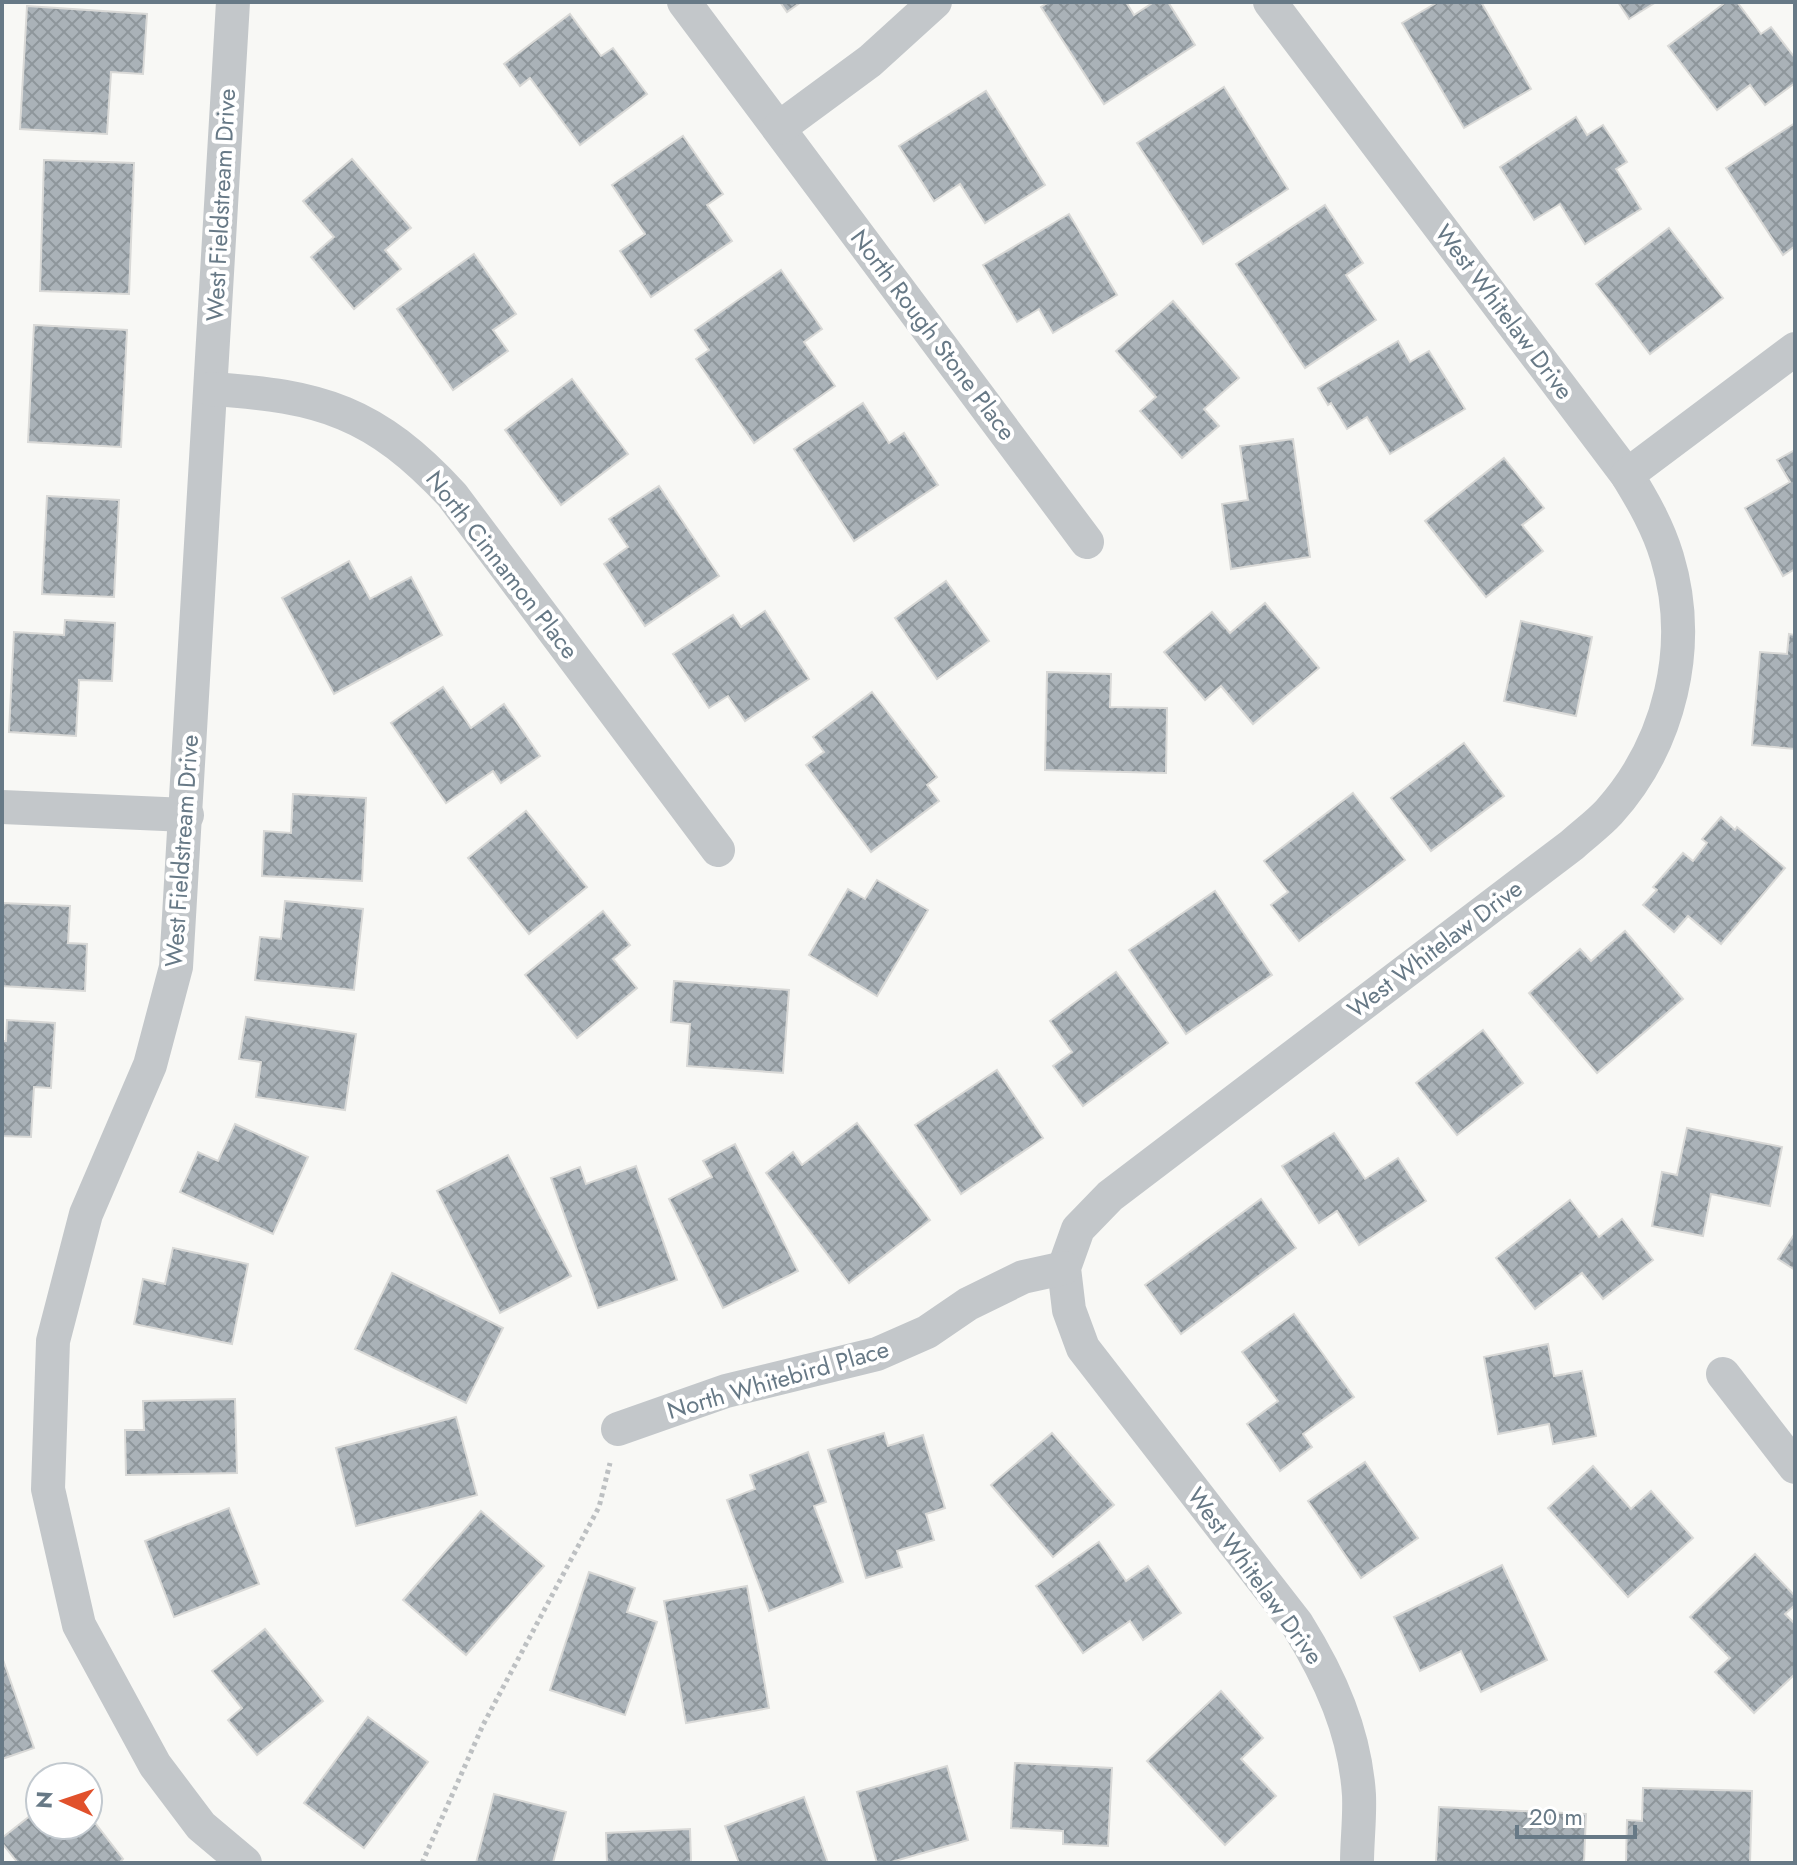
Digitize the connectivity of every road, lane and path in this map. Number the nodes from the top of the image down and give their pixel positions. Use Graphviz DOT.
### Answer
graph roads {
  1 [pos="233,2"];
  2 [pos="684,2"];
  3 [pos="935,2"];
  4 [pos="1270,2"];
  5 [pos="779,128"];
  6 [pos="1795,349"];
  7 [pos="211,389"];
  8 [pos="1627,475"];
  9 [pos="1087,542"];
  10 [pos="2,807"];
  11 [pos="187,815"];
  12 [pos="718,850"];
  13 [pos="1064,1268"];
  14 [pos="1723,1374"];
  15 [pos="618,1429"];
  16 [pos="1795,1467"];
  17 [pos="245,1863"];
  18 [pos="422,1863"];
  19 [pos="1357,1863"];
  1 -- 7 [label="street, West Fieldstream Drive"];
  2 -- 5 [label="street, North Rough Stone Place"];
  3 -- 5 [label="street"];
  4 -- 8 [label="street, West Whitelaw Drive"];
  5 -- 9 [label="street, North Rough Stone Place"];
  6 -- 8 [label="street"];
  7 -- 11 [label="street, West Fieldstream Drive"];
  7 -- 12 [label="street, North Cinnamon Place"];
  8 -- 13 [label="street, West Whitelaw Drive"];
  10 -- 11 [label="street"];
  11 -- 17 [label="street, West Fieldstream Drive"];
  13 -- 15 [label="street, North Whitebird Place"];
  13 -- 19 [label="street, West Whitelaw Drive"];
  14 -- 16 [label="street"];
  15 -- 18 [label="path"];
}
